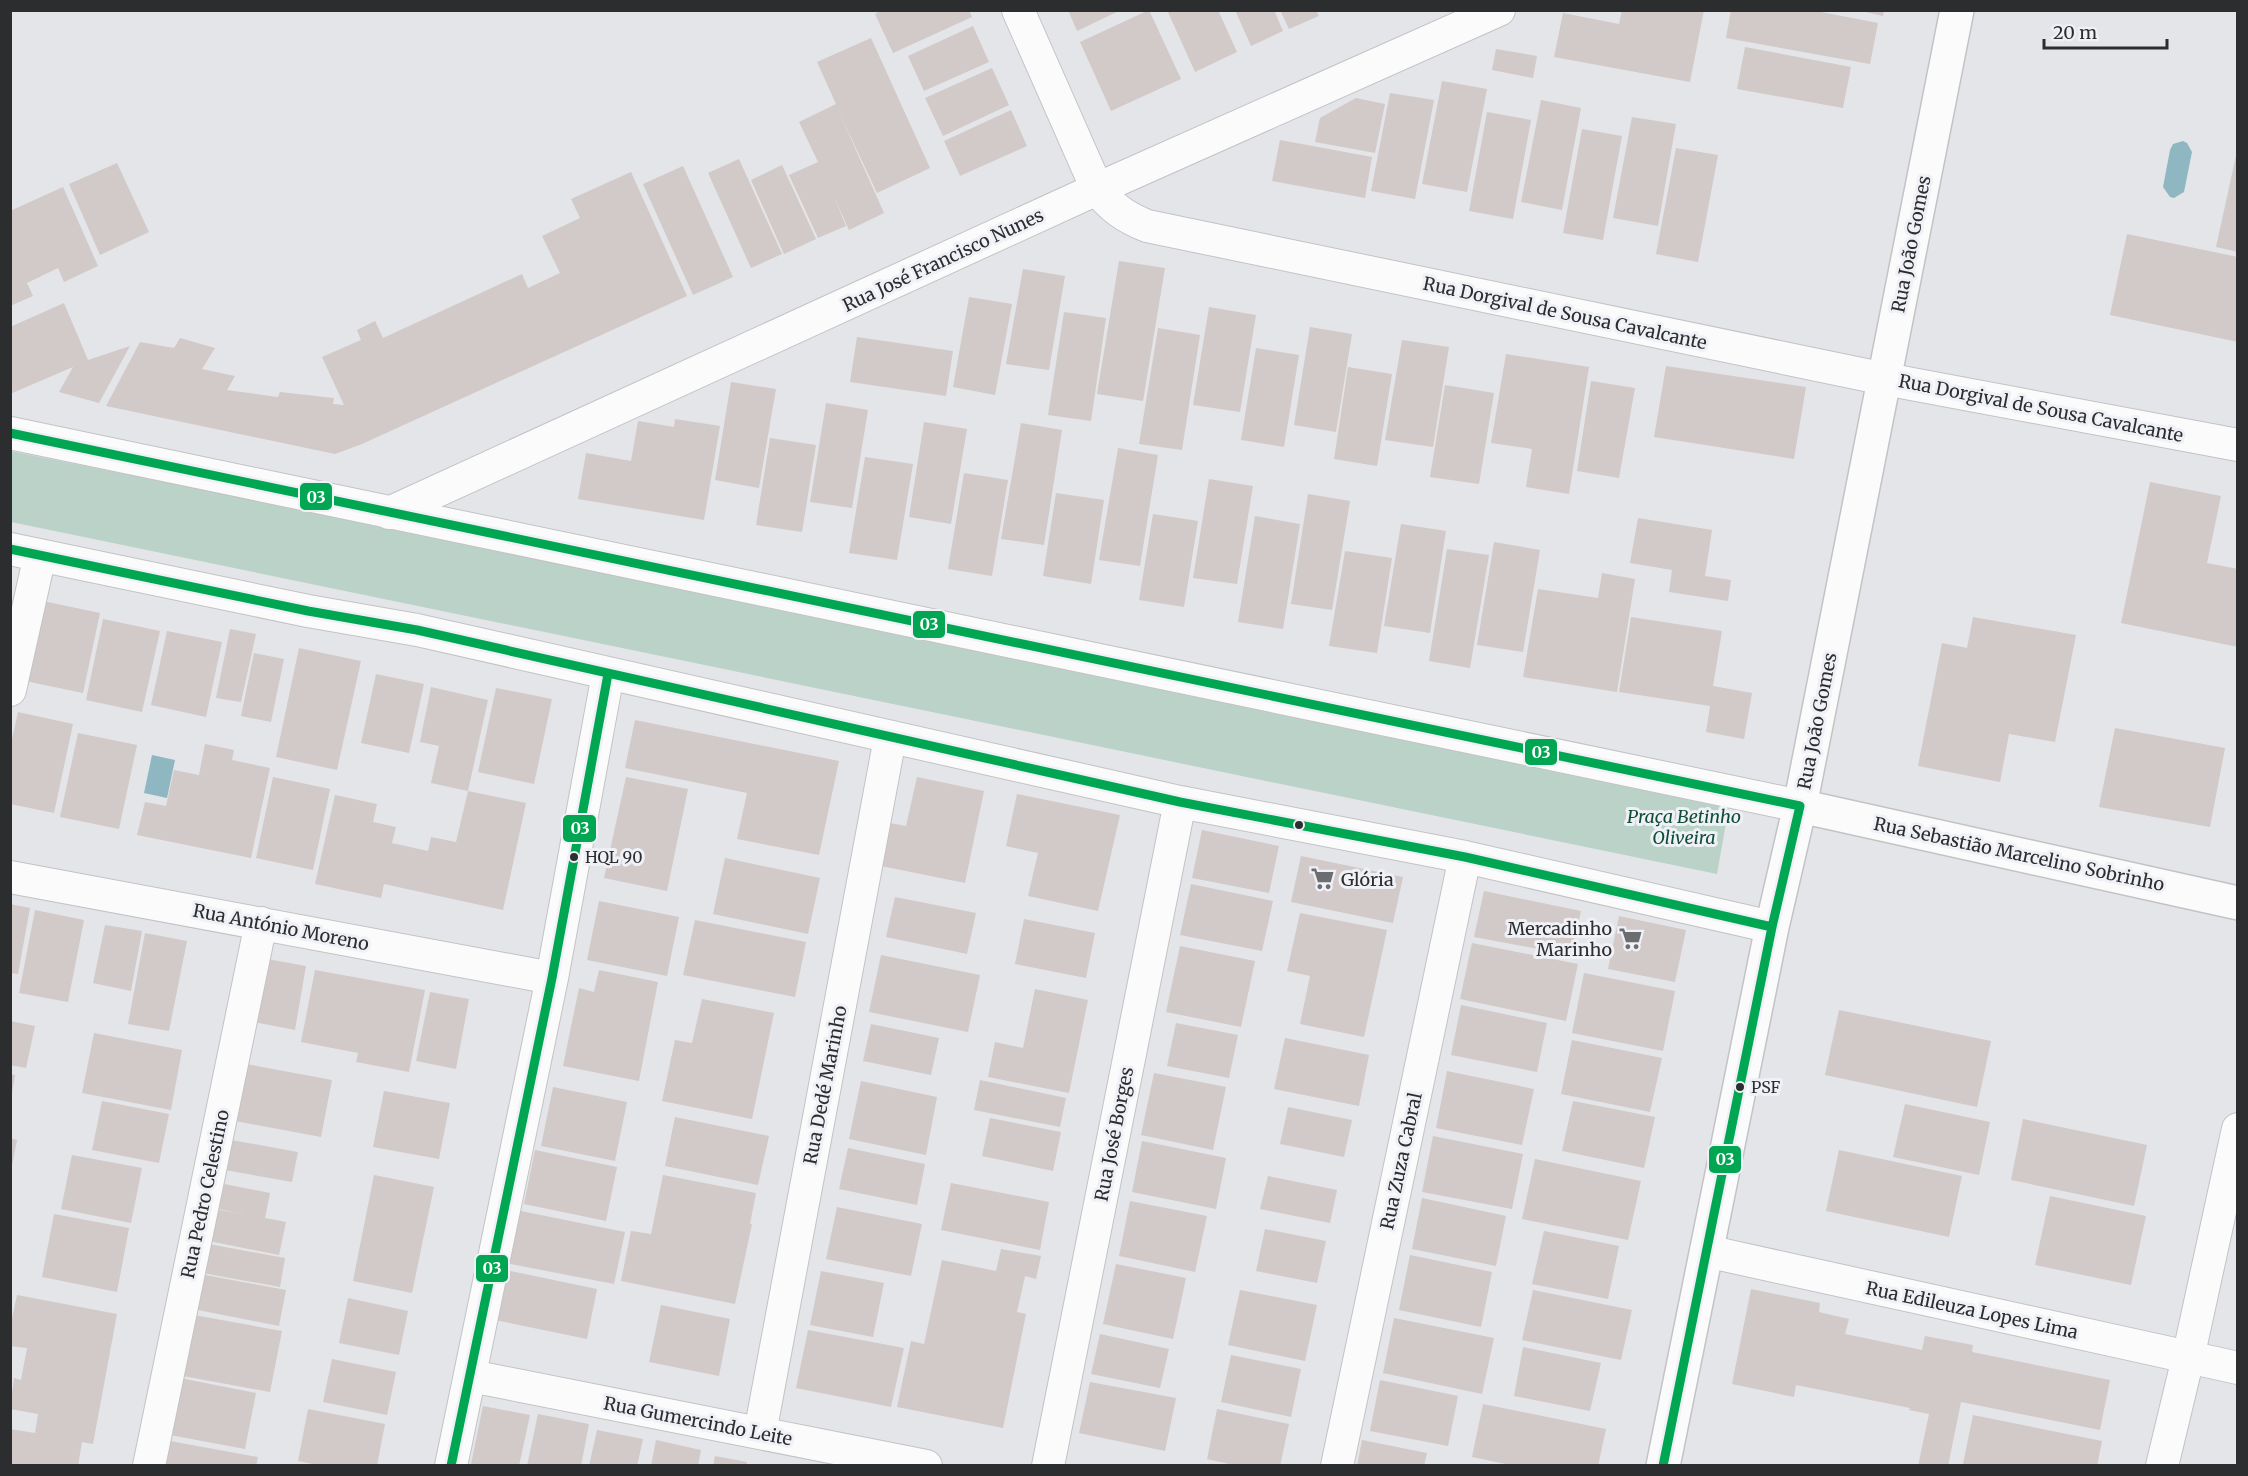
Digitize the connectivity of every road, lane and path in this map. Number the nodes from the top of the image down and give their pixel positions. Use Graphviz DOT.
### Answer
graph roads {
  1 [pos="1018,10"];
  2 [pos="1498,10"];
  3 [pos="1957,10"];
  4 [pos="1097,189"];
  5 [pos="1885,379"];
  6 [pos="10,433"];
  7 [pos="2238,445"];
  8 [pos="389,513"];
  9 [pos="25,552"];
  10 [pos="608,674"];
  11 [pos="10,690"];
  12 [pos="890,738"];
  13 [pos="1179,802"];
  14 [pos="1800,806"];
  15 [pos="1465,857"];
  16 [pos="10,877"];
  17 [pos="2238,903"];
  18 [pos="261,923"];
  19 [pos="1772,927"];
  20 [pos="552,978"];
  21 [pos="2238,1129"];
  22 [pos="1706,1251"];
  23 [pos="2188,1358"];
  24 [pos="2238,1368"];
  25 [pos="471,1376"];
  26 [pos="759,1433"];
  27 [pos="149,1466"];
  28 [pos="451,1466"];
  29 [pos="926,1466"];
  30 [pos="1048,1466"];
  31 [pos="1337,1466"];
  32 [pos="1663,1466"];
  33 [pos="2162,1466"];
  1 -- 4 [label="street, Rua Dorgival de Sousa Cavalcante"];
  2 -- 4 [label="street, Rua José Francisco Nunes"];
  3 -- 5 [label="street, Rua João Gomes"];
  4 -- 5 [label="street, Rua Dorgival de Sousa Cavalcante"];
  4 -- 8 [label="street, Rua José Francisco Nunes"];
  5 -- 7 [label="street, Rua Dorgival de Sousa Cavalcante"];
  5 -- 14 [label="street, Rua João Gomes"];
  6 -- 8 [label="street"];
  8 -- 14 [label="street"];
  9 -- 10 [label="street"];
  9 -- 11 [label="street"];
  10 -- 12 [label="street"];
  10 -- 20 [label="street"];
  12 -- 13 [label="street"];
  12 -- 26 [label="street, Rua Dedé Marinho"];
  13 -- 15 [label="street"];
  13 -- 30 [label="street, Rua José Borges"];
  14 -- 17 [label="street, Rua Sebastião Marcelino Sobrinho"];
  14 -- 19 [label="street, Rua João Gomes"];
  15 -- 19 [label="street"];
  15 -- 31 [label="street, Rua Zuza Cabral"];
  16 -- 18 [label="street, Rua António Moreno"];
  18 -- 20 [label="street, Rua António Moreno"];
  18 -- 27 [label="street, Rua Pedro Celestino"];
  19 -- 22 [label="street, Rua João Gomes"];
  20 -- 25 [label="street"];
  21 -- 23 [label="street"];
  22 -- 23 [label="street, Rua Edileuza Lopes Lima"];
  22 -- 32 [label="street, Rua João Gomes"];
  23 -- 24 [label="street, Rua Edileuza Lopes Lima"];
  23 -- 33 [label="street"];
  25 -- 26 [label="street, Rua Gumercindo Leite"];
  25 -- 28 [label="street"];
  26 -- 29 [label="street, Rua Gumercindo Leite"];
}
